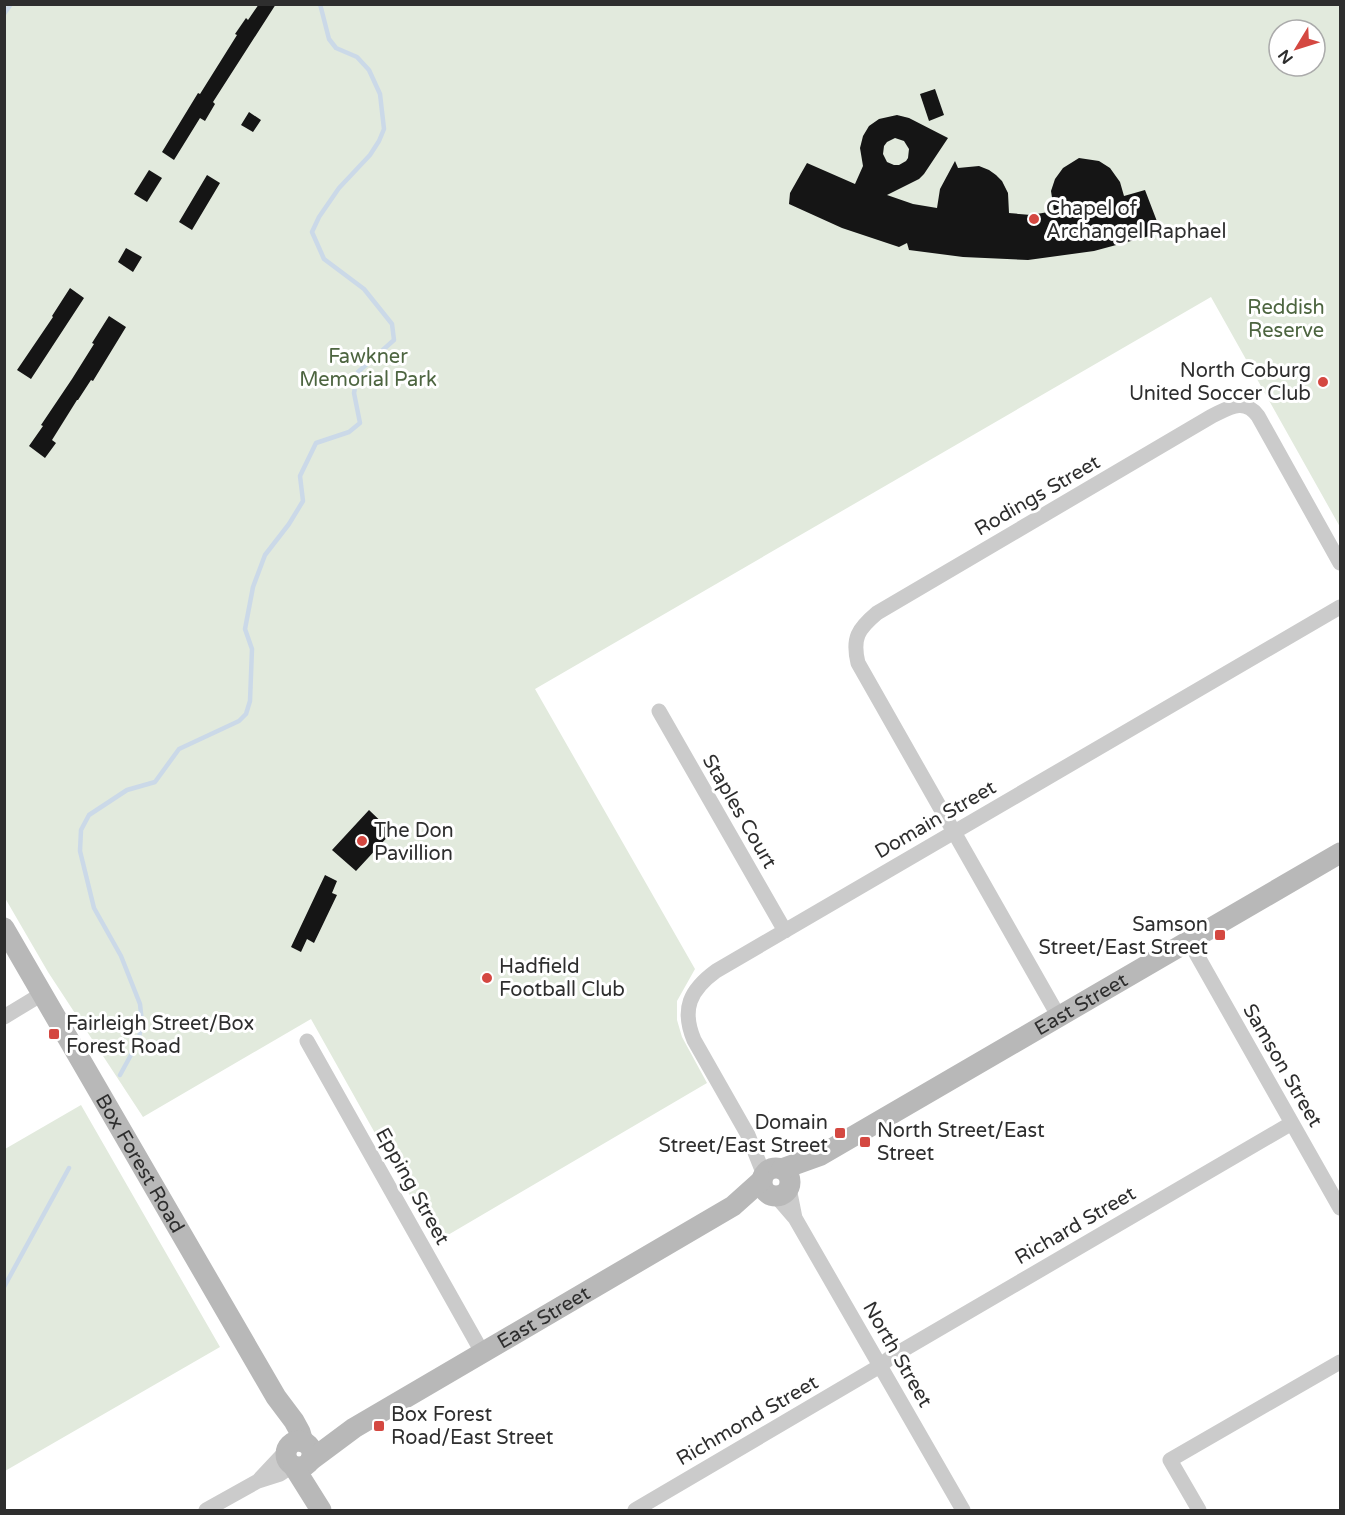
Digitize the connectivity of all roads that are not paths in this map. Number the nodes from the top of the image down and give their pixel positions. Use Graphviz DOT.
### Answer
graph roads {
  1 [pos="1341,563"];
  2 [pos="1341,607"];
  3 [pos="659,711"];
  4 [pos="953,833"];
  5 [pos="1341,853"];
  6 [pos="4,928"];
  7 [pos="785,932"];
  8 [pos="1189,941"];
  9 [pos="42,994"];
  10 [pos="4,1017"];
  11 [pos="1059,1017"];
  12 [pos="307,1041"];
  13 [pos="1292,1123"];
  14 [pos="776,1182"];
  15 [pos="1341,1208"];
  16 [pos="483,1352"];
  17 [pos="1341,1362"];
  18 [pos="880,1366"];
  19 [pos="299,1455"];
  20 [pos="320,1508"];
  21 [pos="206,1510"];
  22 [pos="634,1510"];
  23 [pos="963,1510"];
  24 [pos="1198,1510"];
  1 -- 4 [label="street, Rodings Street"];
  2 -- 4 [label="street, Domain Street"];
  3 -- 7 [label="street, Staples Court"];
  4 -- 7 [label="street, Domain Street"];
  4 -- 11 [label="street"];
  5 -- 8 [label="street, East Street"];
  6 -- 9 [label="street, Box Forest Road"];
  7 -- 14 [label="street, Domain Street"];
  8 -- 11 [label="street, East Street"];
  8 -- 13 [label="street, Samson Street"];
  9 -- 10 [label="street"];
  9 -- 19 [label="street, Box Forest Road"];
  11 -- 14 [label="street, East Street"];
  12 -- 16 [label="street, Epping Street"];
  13 -- 15 [label="street, Samson Street"];
  13 -- 18 [label="street, Richard Street"];
  14 -- 16 [label="street, East Street"];
  14 -- 18 [label="street, North Street"];
  16 -- 19 [label="street, East Street"];
  17 -- 24 [label="street"];
  18 -- 22 [label="street, Richmond Street"];
  18 -- 23 [label="street, North Street"];
  19 -- 20 [label="street, Box Forest Road"];
  19 -- 21 [label="street"];
}
